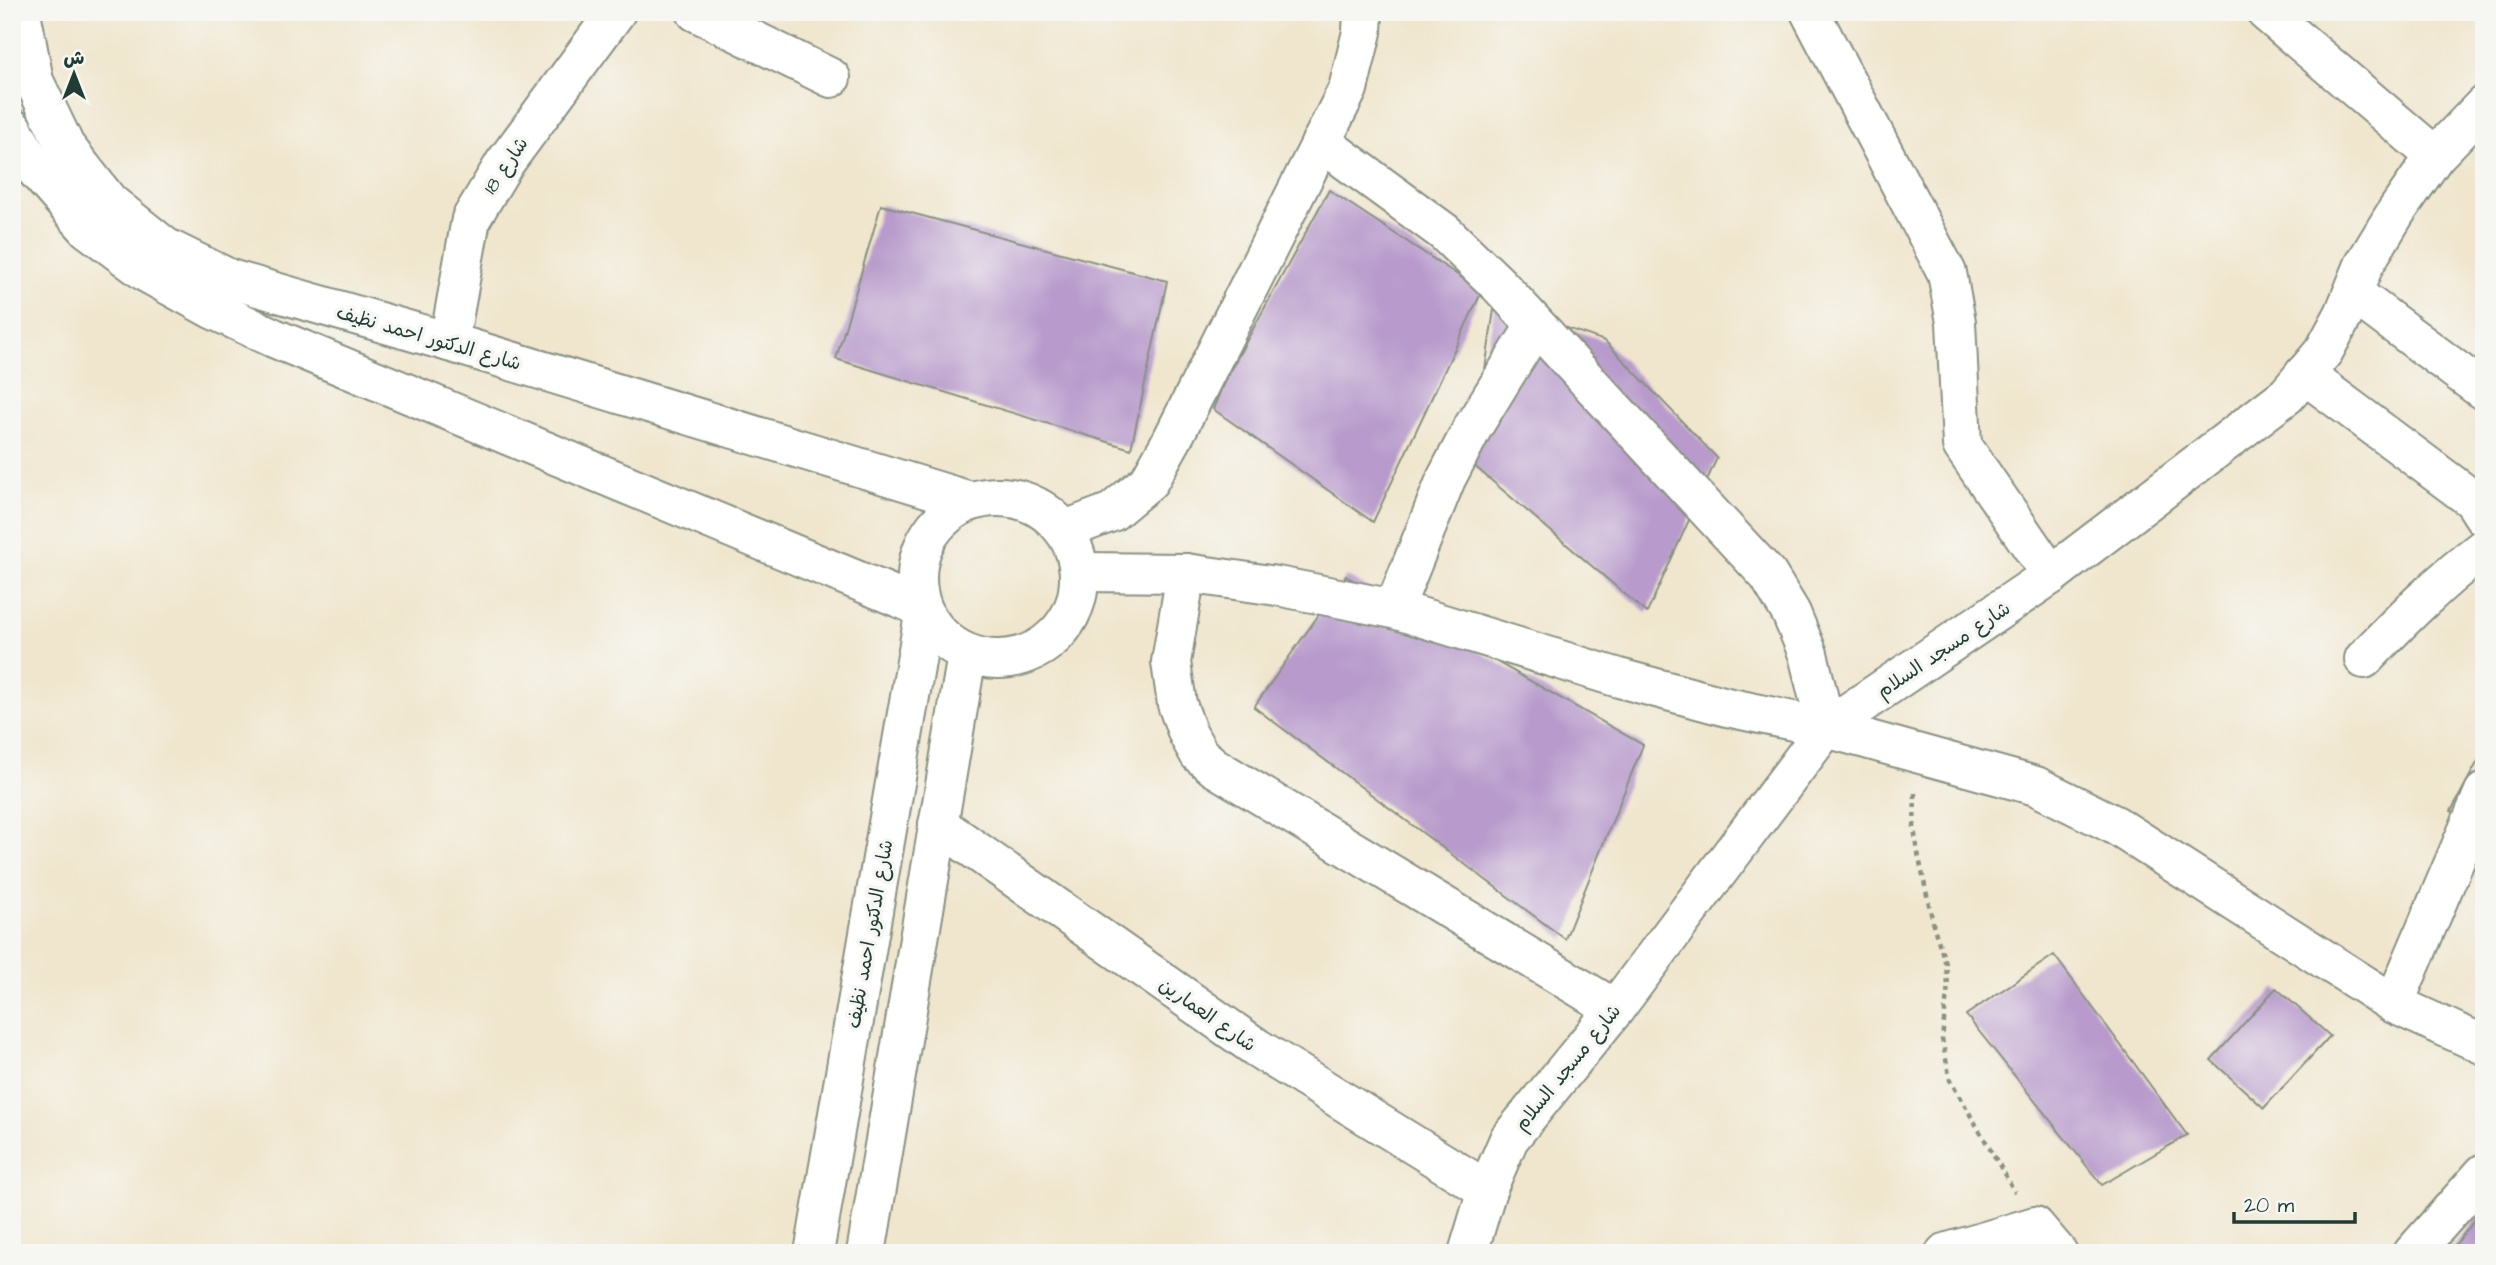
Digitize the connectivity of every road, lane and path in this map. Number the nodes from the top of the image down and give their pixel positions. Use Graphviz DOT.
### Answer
graph roads {
  1 [pos="21,12"];
  2 [pos="616,12"];
  3 [pos="696,12"];
  4 [pos="1363,12"];
  5 [pos="1810,12"];
  6 [pos="2266,12"];
  7 [pos="831,78"];
  8 [pos="2484,105"];
  9 [pos="12,128"];
  10 [pos="1321,142"];
  11 [pos="2435,156"];
  12 [pos="2353,293"];
  13 [pos="1535,326"];
  14 [pos="449,342"];
  15 [pos="2304,374"];
  16 [pos="2484,391"];
  17 [pos="970,501"];
  18 [pos="2484,517"];
  19 [pos="1065,530"];
  20 [pos="2484,548"];
  21 [pos="1081,572"];
  22 [pos="1186,573"];
  23 [pos="2051,575"];
  24 [pos="1394,609"];
  25 [pos="923,611"];
  26 [pos="967,655"];
  27 [pos="2364,659"];
  28 [pos="1826,728"];
  29 [pos="1918,754"];
  30 [pos="2484,792"];
  31 [pos="938,824"];
  32 [pos="2394,1004"];
  33 [pos="1615,1009"];
  34 [pos="2484,1045"];
  35 [pos="2484,1173"];
  36 [pos="1487,1190"];
  37 [pos="2047,1240"];
  38 [pos="814,1253"];
  39 [pos="866,1253"];
  40 [pos="1468,1253"];
  41 [pos="1945,1253"];
  42 [pos="2413,1253"];
  1 -- 14 [label="street, شارع الدكتور احمد نظيف"];
  2 -- 14 [label="street, شارع 18"];
  3 -- 7 [label="street"];
  4 -- 10 [label="street"];
  5 -- 23 [label="street"];
  6 -- 11 [label="street"];
  8 -- 11 [label="street, شارع مسجد السلام"];
  9 -- 25 [label="street"];
  10 -- 13 [label="street"];
  10 -- 19 [label="street"];
  11 -- 12 [label="street, شارع مسجد السلام"];
  12 -- 15 [label="street, شارع مسجد السلام"];
  12 -- 16 [label="street"];
  13 -- 24 [label="street"];
  13 -- 28 [label="street"];
  14 -- 17 [label="street, شارع الدكتور احمد نظيف"];
  15 -- 18 [label="street"];
  15 -- 23 [label="street, شارع مسجد السلام"];
  17 -- 19 [label="street"];
  17 -- 25 [label="street"];
  19 -- 21 [label="street"];
  20 -- 27 [label="street"];
  21 -- 22 [label="street"];
  21 -- 26 [label="street"];
  22 -- 24 [label="street"];
  22 -- 33 [label="street"];
  23 -- 28 [label="street, شارع مسجد السلام"];
  24 -- 28 [label="street"];
  25 -- 26 [label="street"];
  25 -- 38 [label="street, شارع الدكتور احمد نظيف"];
  26 -- 31 [label="street"];
  28 -- 29 [label="street"];
  28 -- 33 [label="street, شارع مسجد السلام"];
  29 -- 32 [label="street"];
  29 -- 37 [label="path"];
  30 -- 32 [label="street"];
  31 -- 36 [label="street, شارع العمارين"];
  31 -- 39 [label="street"];
  32 -- 34 [label="street"];
  33 -- 36 [label="street, شارع مسجد السلام"];
  35 -- 42 [label="street"];
  36 -- 40 [label="street, شارع مسجد السلام"];
  37 -- 41 [label="street"];
}
